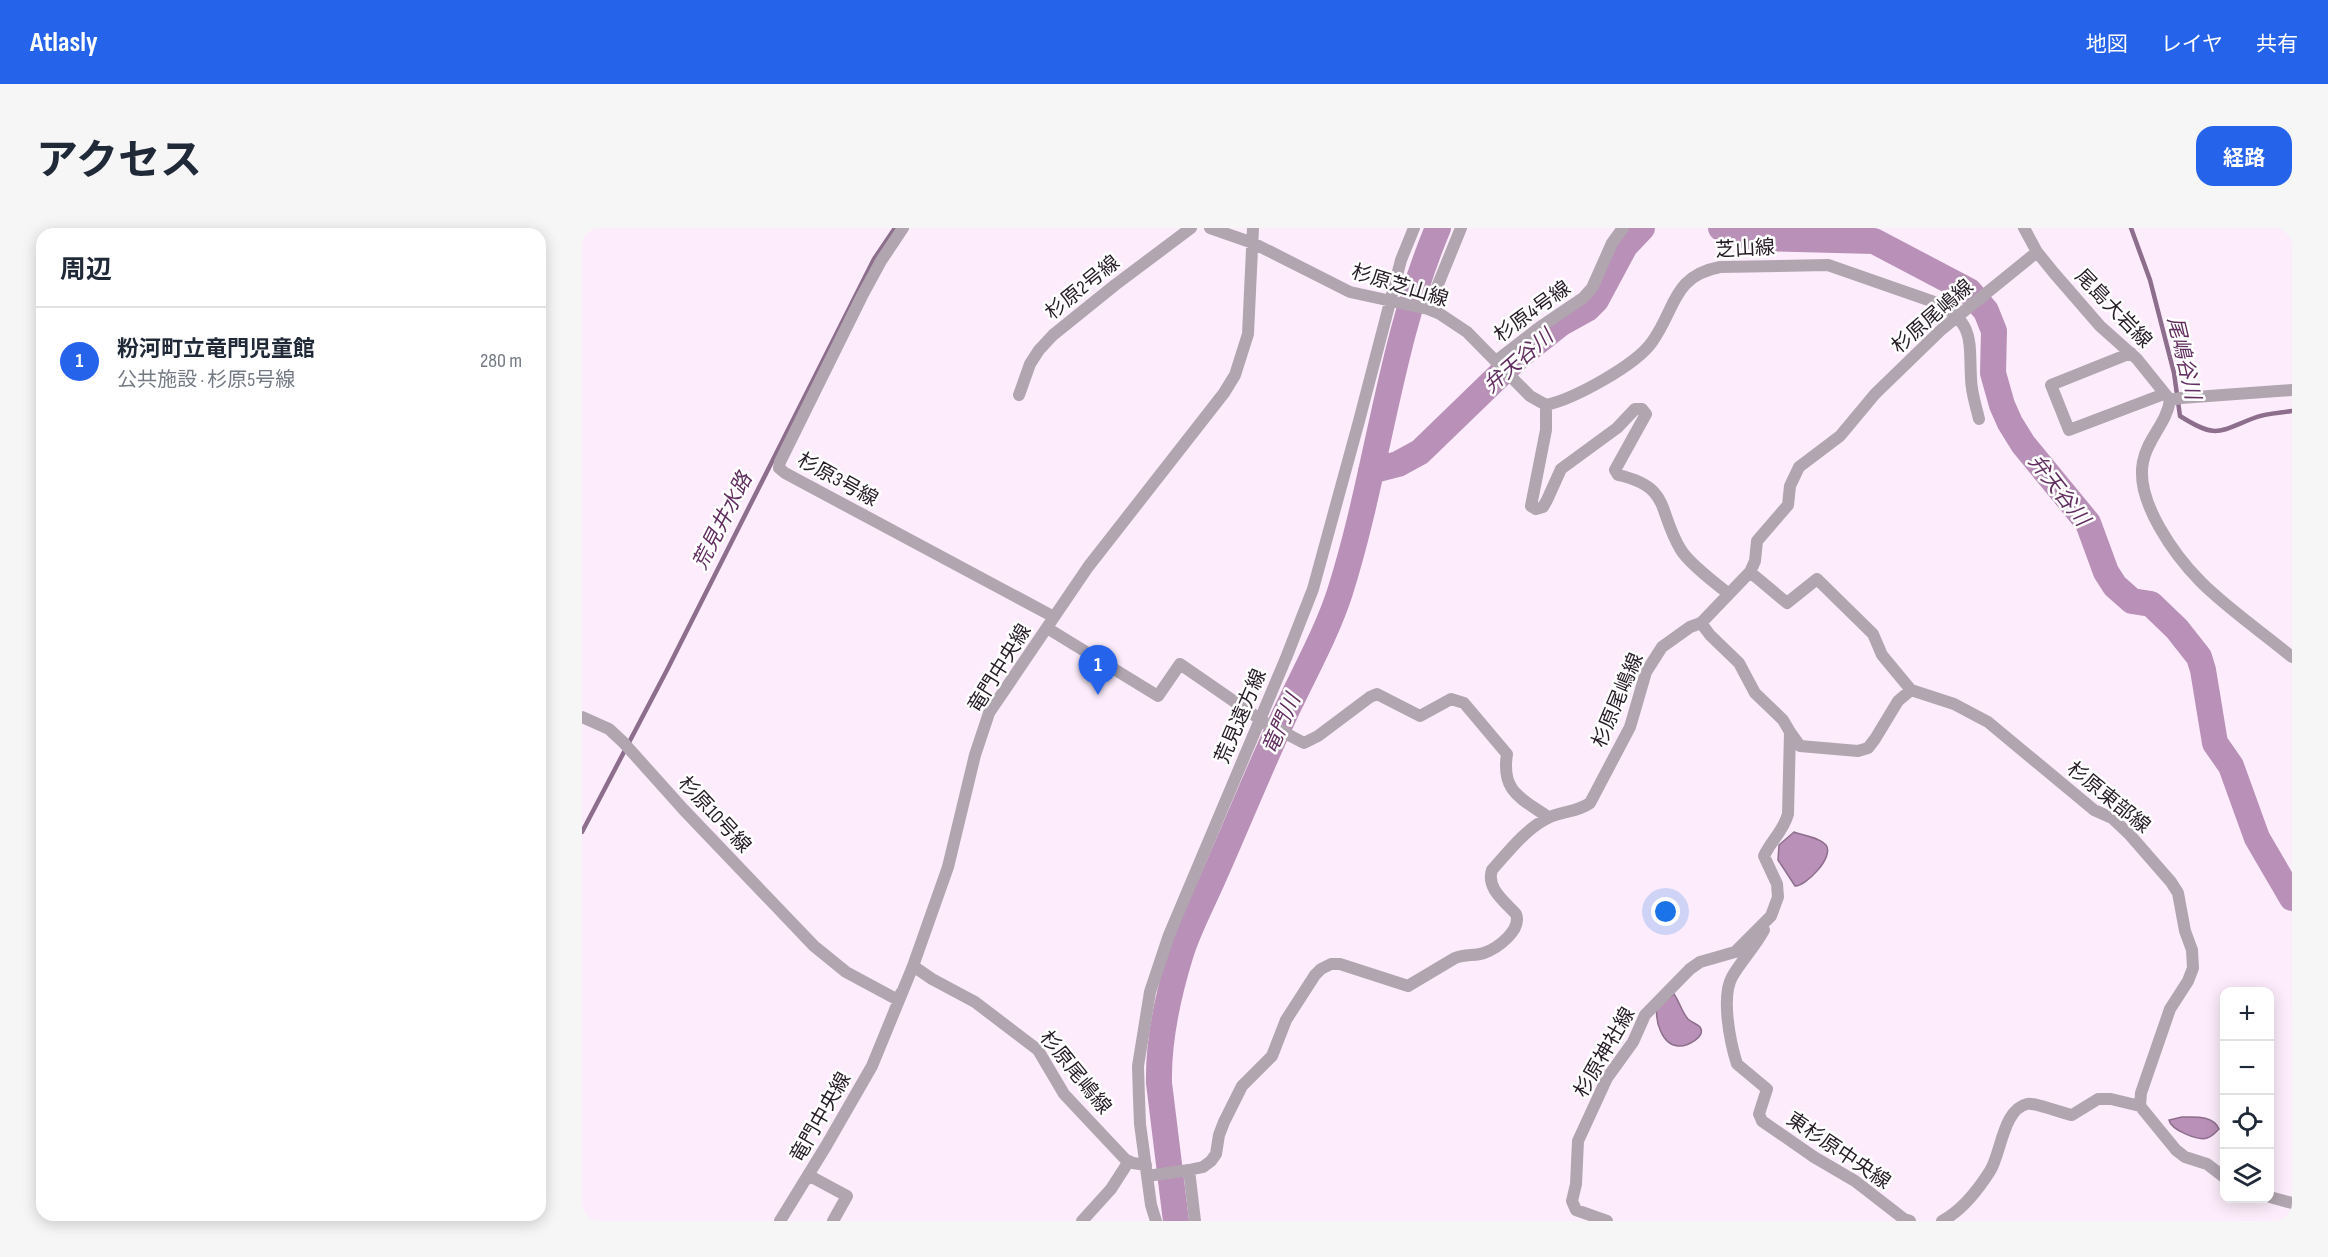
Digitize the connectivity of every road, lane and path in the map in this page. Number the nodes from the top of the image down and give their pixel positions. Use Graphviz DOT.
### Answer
graph roads {
  1 [pos="903,228"];
  2 [pos="1191,228"];
  3 [pos="1210,228"];
  4 [pos="1253,228"];
  5 [pos="1414,228"];
  6 [pos="1461,228"];
  7 [pos="1623,228"];
  8 [pos="2024,228"];
  9 [pos="1253,243"];
  10 [pos="2037,252"];
  11 [pos="1395,302"];
  12 [pos="1426,308"];
  13 [pos="1962,313"];
  14 [pos="2131,353"];
  15 [pos="1497,362"];
  16 [pos="2292,390"];
  17 [pos="1019,395"];
  18 [pos="2172,398"];
  19 [pos="1546,405"];
  20 [pos="1979,419"];
  21 [pos="1750,572"];
  22 [pos="1729,594"];
  23 [pos="1050,623"];
  24 [pos="1701,623"];
  25 [pos="2292,657"];
  26 [pos="1911,690"];
  27 [pos="582,717"];
  28 [pos="1262,720"];
  29 [pos="1790,732"];
  30 [pos="1548,817"];
  31 [pos="1771,916"];
  32 [pos="913,966"];
  33 [pos="898,1000"];
  34 [pos="2140,1106"];
  35 [pos="1129,1161"];
  36 [pos="1187,1170"];
  37 [pos="1149,1172"];
  38 [pos="2220,1174"];
  39 [pos="808,1175"];
  40 [pos="2274,1198"];
  41 [pos="2292,1203"];
  42 [pos="1894,1217"];
  43 [pos="780,1221"];
  44 [pos="833,1221"];
  45 [pos="1082,1221"];
  46 [pos="1156,1221"];
  47 [pos="1195,1221"];
  48 [pos="1606,1221"];
  49 [pos="1910,1221"];
  50 [pos="1942,1221"];
  1 -- 23 [label="street, 杉原3号線"];
  2 -- 17 [label="street, 杉原2号線"];
  3 -- 9 [label="street, 杉原芝山線"];
  4 -- 9 [label="street, 竜門中央線"];
  5 -- 11 [label="street, 荒見遠方線"];
  6 -- 12 [label="street"];
  7 -- 15 [label="street, 杉原4号線"];
  8 -- 10 [label="street, 尾島大岩線"];
  9 -- 11 [label="street, 杉原芝山線"];
  9 -- 23 [label="street, 竜門中央線"];
  10 -- 13 [label="street, 杉原尾嶋線"];
  10 -- 14 [label="street, 尾島大岩線"];
  11 -- 12 [label="street, 杉原芝山線"];
  11 -- 28 [label="street, 荒見遠方線"];
  12 -- 15 [label="street, 杉原芝山線"];
  13 -- 19 [label="street, 芝山線"];
  13 -- 20 [label="street"];
  13 -- 21 [label="street, 杉原尾嶋線"];
  14 -- 18 [label="street, 尾島大岩線"];
  14 -- 18 [label="street"];
  15 -- 19 [label="street, 杉原芝山線"];
  16 -- 18 [label="street"];
  18 -- 25 [label="street"];
  19 -- 22 [label="street"];
  21 -- 22 [label="street, 杉原尾嶋線"];
  21 -- 26 [label="street"];
  22 -- 24 [label="street, 杉原尾嶋線"];
  23 -- 28 [label="street"];
  23 -- 32 [label="street, 竜門中央線"];
  24 -- 29 [label="street"];
  24 -- 30 [label="street, 杉原尾嶋線"];
  26 -- 29 [label="street"];
  26 -- 34 [label="street, 杉原東部線"];
  27 -- 33 [label="street, 杉原10号線"];
  28 -- 30 [label="street"];
  28 -- 37 [label="street, 荒見遠方線"];
  29 -- 31 [label="street"];
  30 -- 36 [label="street, 杉原尾嶋線"];
  31 -- 42 [label="street, 東杉原中央線"];
  31 -- 48 [label="street, 杉原神社線"];
  32 -- 33 [label="street, 竜門中央線"];
  32 -- 35 [label="street, 杉原尾嶋線"];
  33 -- 39 [label="street, 竜門中央線"];
  34 -- 38 [label="street"];
  34 -- 50 [label="street"];
  35 -- 37 [label="street, 杉原尾嶋線"];
  35 -- 45 [label="street"];
  36 -- 37 [label="street, 杉原尾嶋線"];
  36 -- 47 [label="street"];
  37 -- 46 [label="street, 荒見遠方線"];
  39 -- 43 [label="street, 竜門中央線"];
  39 -- 44 [label="street"];
  40 -- 41 [label="street"];
  42 -- 49 [label="street, 東杉原中央線"];
}
